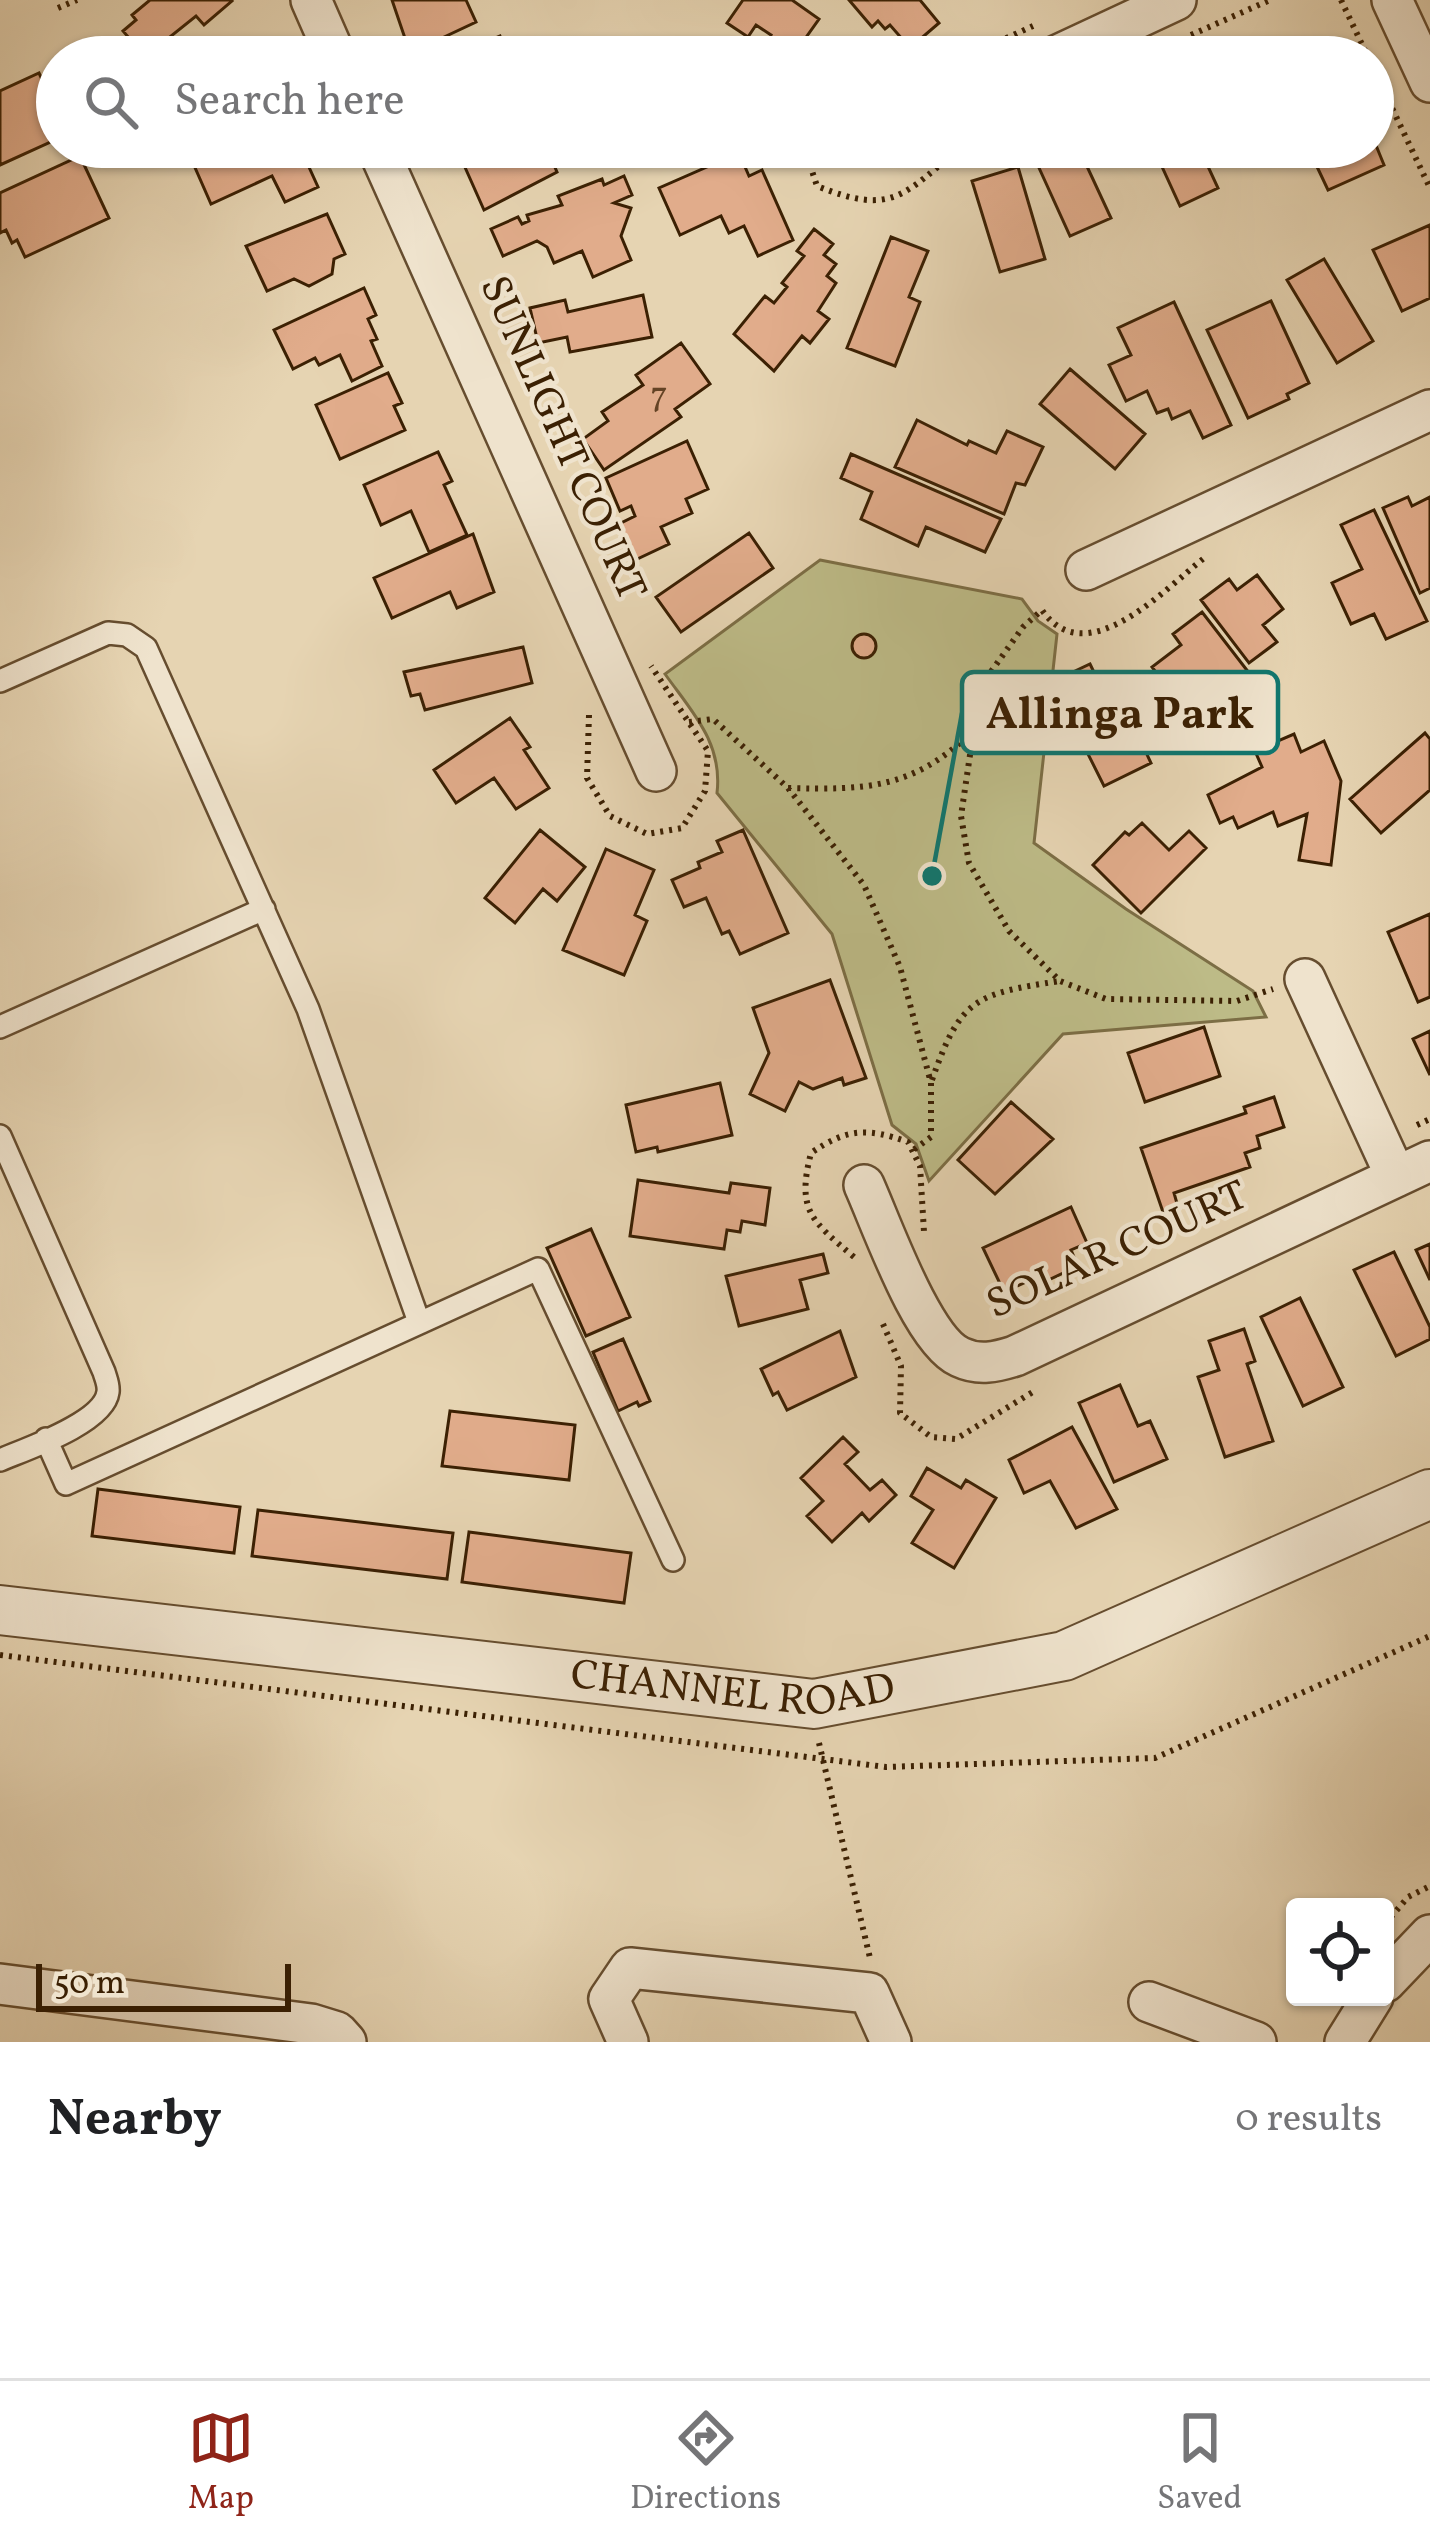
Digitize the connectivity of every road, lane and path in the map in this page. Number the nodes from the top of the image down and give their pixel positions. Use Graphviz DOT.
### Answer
graph roads {
  1 [pos="77,0"];
  2 [pos="311,0"];
  3 [pos="1270,0"];
  4 [pos="1341,0"];
  5 [pos="1392,0"];
  6 [pos="58,8"];
  7 [pos="1181,19"];
  8 [pos="327,36"];
  9 [pos="1065,36"];
  10 [pos="1358,36"];
  11 [pos="1430,82"];
  12 [pos="1394,112"];
  13 [pos="386,168"];
  14 [pos="811,168"];
  15 [pos="936,168"];
  16 [pos="1430,188"];
  17 [pos="1430,410"];
  18 [pos="1206,557"];
  19 [pos="1087,570"];
  20 [pos="0,682"];
  21 [pos="689,722"];
  22 [pos="972,732"];
  23 [pos="656,771"];
  24 [pos="788,788"];
  25 [pos="264,909"];
  26 [pos="1305,979"];
  27 [pos="1060,981"];
  28 [pos="0,1027"];
  29 [pos="931,1083"];
  30 [pos="1430,1119"];
  31 [pos="0,1136"];
  32 [pos="912,1151"];
  33 [pos="1402,1160"];
  34 [pos="864,1185"];
  35 [pos="925,1237"];
  36 [pos="861,1274"];
  37 [pos="878,1311"];
  38 [pos="419,1322"];
  39 [pos="1054,1381"];
  40 [pos="46,1439"];
  41 [pos="0,1460"];
  42 [pos="1430,1494"];
  43 [pos="673,1560"];
  44 [pos="0,1610"];
  45 [pos="814,1704"];
  46 [pos="1430,1886"];
  47 [pos="1394,1913"];
  48 [pos="1430,1935"];
  49 [pos="1394,1973"];
  50 [pos="0,1984"];
  51 [pos="868,1994"];
  52 [pos="1149,2002"];
  53 [pos="1367,2006"];
  54 [pos="346,2042"];
  55 [pos="628,2042"];
  56 [pos="891,2042"];
  57 [pos="1256,2042"];
  58 [pos="1345,2042"];
  1 -- 6 [label="path"];
  2 -- 8 [label="street"];
  3 -- 7 [label="path"];
  4 -- 10 [label="path"];
  5 -- 11 [label="street"];
  7 -- 9 [label="street"];
  12 -- 16 [label="path"];
  13 -- 23 [label="street, SUNLIGHT COURT"];
  14 -- 15 [label="path"];
  17 -- 19 [label="street"];
  18 -- 22 [label="path"];
  20 -- 25 [label="lane"];
  21 -- 24 [label="path"];
  22 -- 24 [label="path"];
  22 -- 27 [label="path"];
  24 -- 29 [label="path"];
  25 -- 28 [label="lane"];
  25 -- 38 [label="lane"];
  26 -- 27 [label="path"];
  26 -- 33 [label="street"];
  27 -- 29 [label="path"];
  29 -- 32 [label="path"];
  30 -- 33 [label="path"];
  31 -- 40 [label="lane"];
  32 -- 35 [label="path"];
  32 -- 36 [label="path"];
  33 -- 34 [label="street, SOLAR COURT"];
  37 -- 39 [label="path"];
  38 -- 40 [label="lane"];
  38 -- 43 [label="lane"];
  40 -- 41 [label="lane"];
  42 -- 45 [label="street, CHANNEL ROAD"];
  44 -- 45 [label="street, CHANNEL ROAD"];
  45 -- 51 [label="path"];
  46 -- 47 [label="path"];
  48 -- 49 [label="street"];
  50 -- 54 [label="street"];
  51 -- 55 [label="street"];
  51 -- 56 [label="street"];
  52 -- 57 [label="street"];
  53 -- 58 [label="street"];
}
